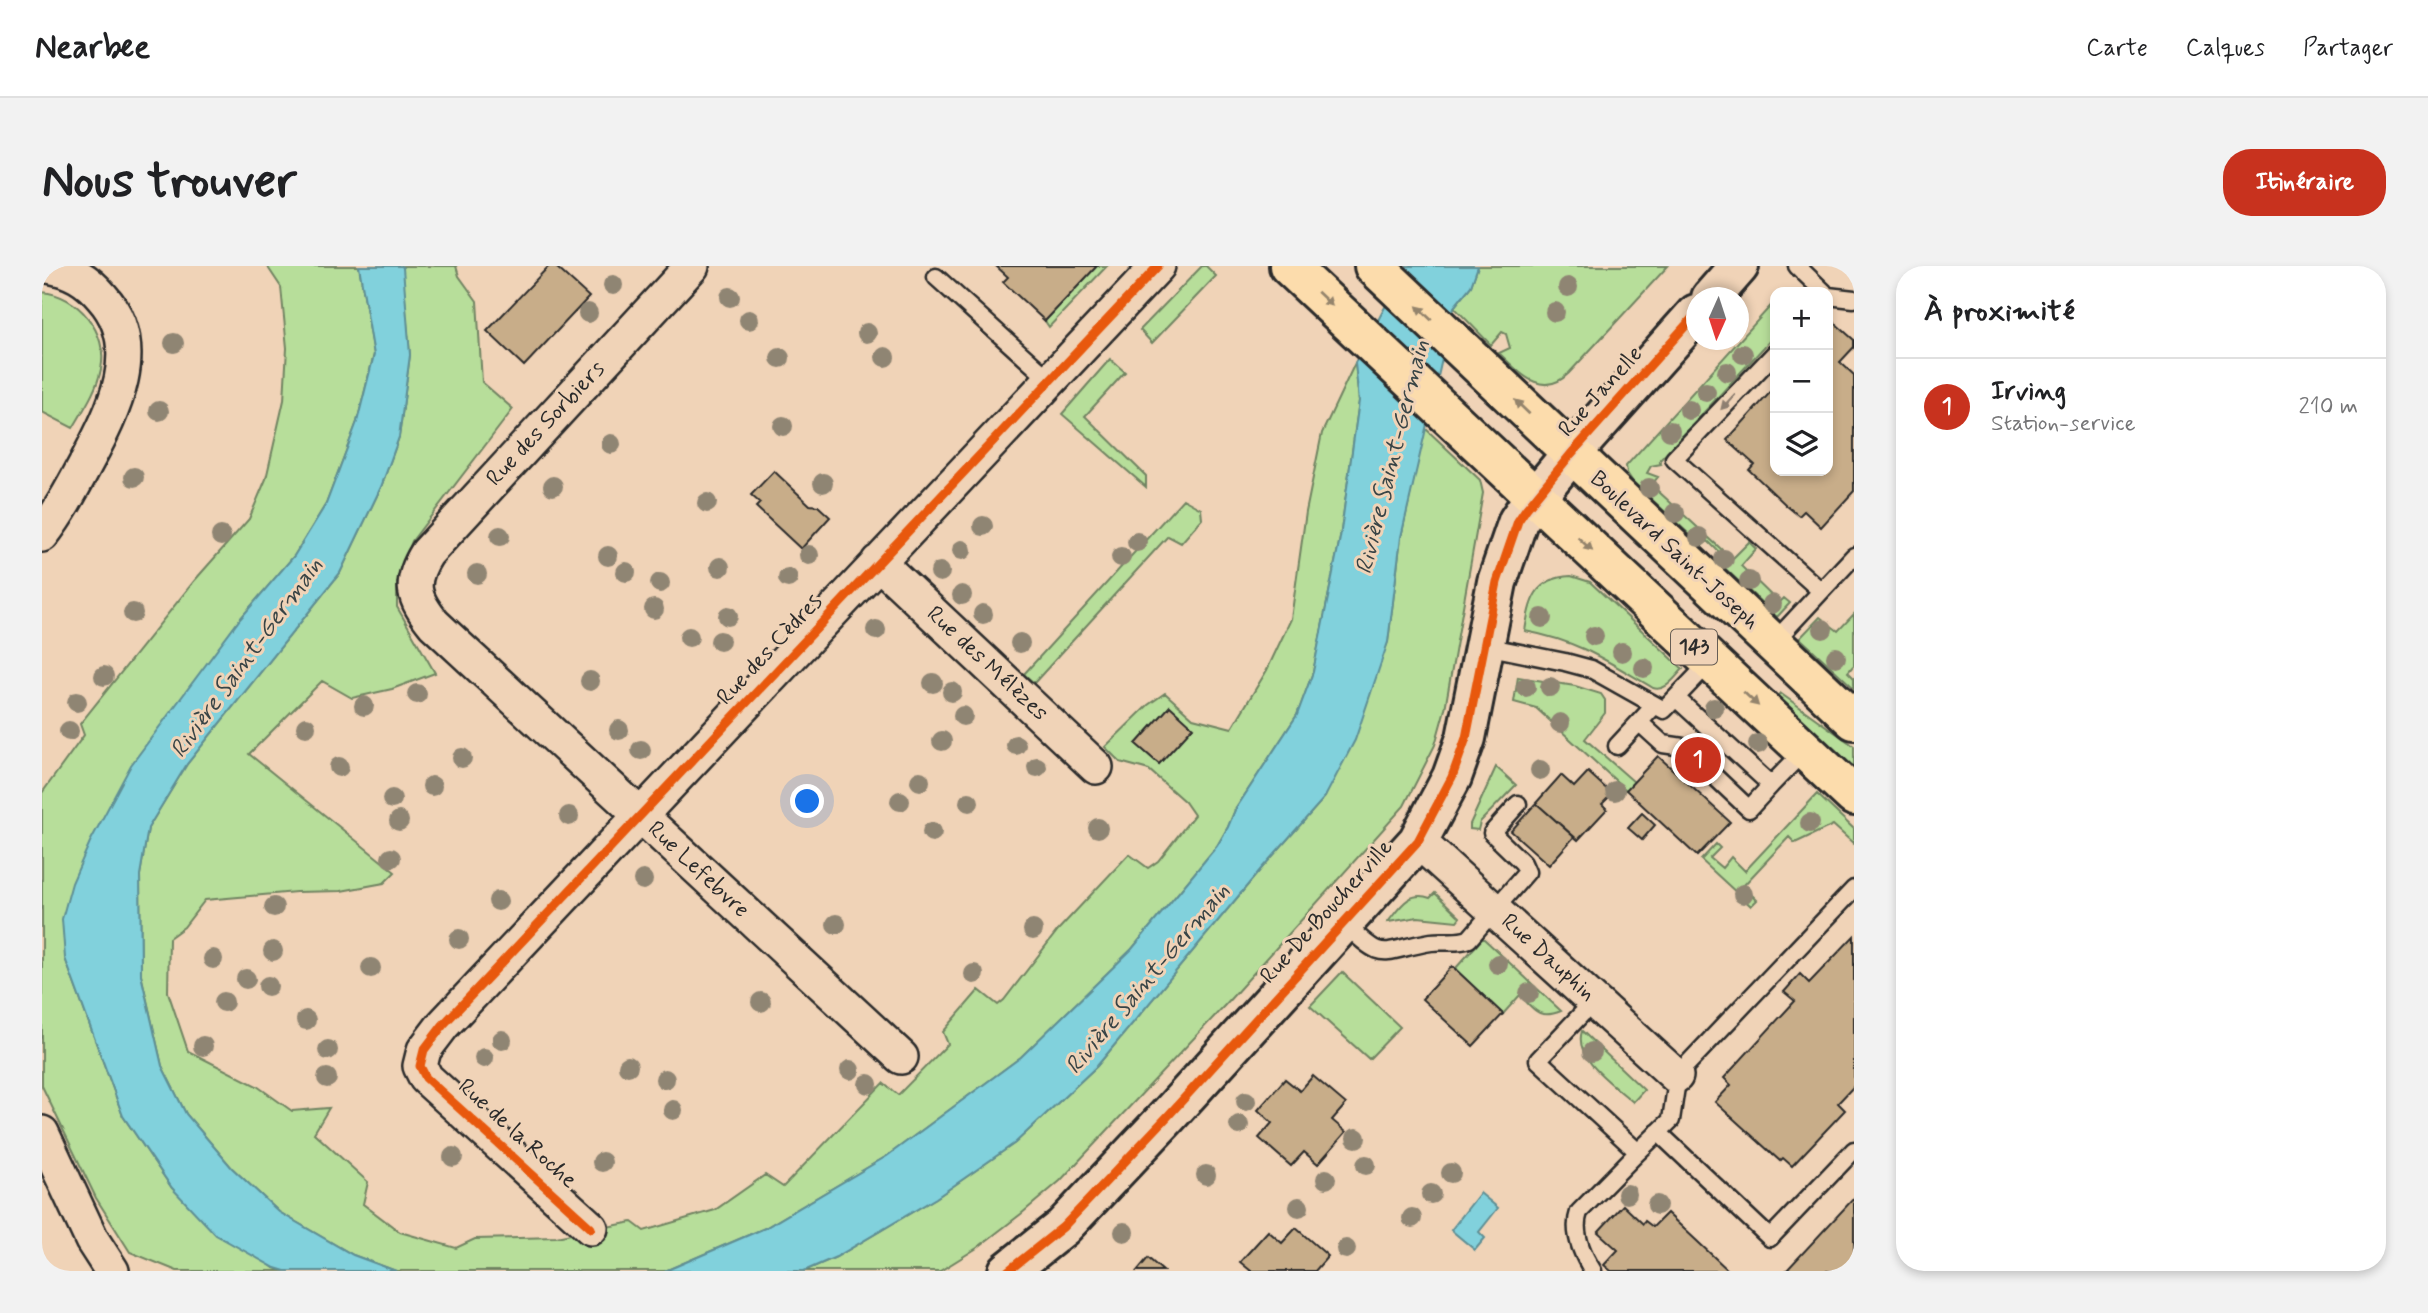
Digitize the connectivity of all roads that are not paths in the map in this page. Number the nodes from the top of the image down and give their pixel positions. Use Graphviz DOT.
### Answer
graph roads {
  1 [pos="48,266"];
  2 [pos="692,266"];
  3 [pos="1158,266"];
  4 [pos="1289,266"];
  5 [pos="1740,266"];
  6 [pos="1797,266"];
  7 [pos="1376,268"];
  8 [pos="936,277"];
  9 [pos="1721,287"];
  10 [pos="1819,287"];
  11 [pos="1833,297"];
  12 [pos="1854,299"];
  13 [pos="1686,325"];
  14 [pos="1770,358"];
  15 [pos="1050,380"];
  16 [pos="1572,454"];
  17 [pos="1536,497"];
  18 [pos="42,535"];
  19 [pos="1854,556"];
  20 [pos="878,562"];
  21 [pos="414,589"];
  22 [pos="1821,591"];
  23 [pos="1773,643"];
  24 [pos="1485,646"];
  25 [pos="1710,662"];
  26 [pos="1676,698"];
  27 [pos="1655,705"];
  28 [pos="1854,720"];
  29 [pos="1640,723"];
  30 [pos="1617,746"];
  31 [pos="1684,747"];
  32 [pos="1805,750"];
  33 [pos="1096,767"];
  34 [pos="1712,774"];
  35 [pos="1771,785"];
  36 [pos="1854,796"];
  37 [pos="1518,804"];
  38 [pos="640,816"];
  39 [pos="1418,841"];
  40 [pos="1854,889"];
  41 [pos="1495,911"];
  42 [pos="1344,923"];
  43 [pos="1594,1001"];
  44 [pos="901,1058"];
  45 [pos="420,1066"];
  46 [pos="1676,1076"];
  47 [pos="1658,1132"];
  48 [pos="42,1133"];
  49 [pos="1854,1150"];
  50 [pos="1638,1152"];
  51 [pos="591,1228"];
  52 [pos="112,1271"];
  53 [pos="1008,1271"];
  54 [pos="1593,1271"];
  1 -- 18 [label="street"];
  2 -- 21 [label="street, Rue des Sorbiers"];
  3 -- 15 [label="street, Rue des Cèdres"];
  4 -- 17 [label="main road, 143, one-way"];
  5 -- 9 [label="street"];
  6 -- 10 [label="lane"];
  16 -- 7 [label="main road, Boulevard Saint-Joseph / 143, one-way"];
  8 -- 15 [label="lane"];
  11 -- 12 [label="lane"];
  13 -- 16 [label="street, Rue Janelle"];
  14 -- 22 [label="lane, one-way"];
  15 -- 20 [label="street, Rue des Cèdres"];
  16 -- 17 [label="street, Rue Janelle"];
  16 -- 23 [label="main road, Boulevard Saint-Joseph / 143"];
  17 -- 24 [label="street, Rue De Boucherville"];
  17 -- 25 [label="main road, 143, one-way"];
  19 -- 22 [label="lane"];
  20 -- 33 [label="street, Rue des Mélèzes"];
  20 -- 38 [label="street, Rue des Cèdres"];
  21 -- 38 [label="street, Rue Lefebvre"];
  22 -- 23 [label="lane"];
  23 -- 28 [label="main road, Boulevard Saint-Joseph / 143"];
  24 -- 27 [label="lane"];
  24 -- 39 [label="street, Rue De Boucherville"];
  25 -- 26 [label="lane"];
  25 -- 32 [label="main road, 143, one-way"];
  26 -- 27 [label="lane"];
  26 -- 35 [label="lane"];
  27 -- 29 [label="lane"];
  29 -- 30 [label="lane"];
  29 -- 31 [label="lane"];
  32 -- 35 [label="lane"];
  32 -- 36 [label="main road, 143"];
  34 -- 35 [label="lane"];
  37 -- 41 [label="lane"];
  38 -- 44 [label="street, Rue Lefebvre"];
  38 -- 45 [label="street, Rue des Cèdres"];
  39 -- 41 [label="street, Rue Dauphin"];
  39 -- 42 [label="street, Rue De Boucherville"];
  40 -- 46 [label="lane"];
  41 -- 42 [label="lane"];
  41 -- 43 [label="street, Rue Dauphin"];
  42 -- 53 [label="street, Rue De Boucherville"];
  43 -- 46 [label="street, Rue Dauphin"];
  43 -- 50 [label="lane"];
  45 -- 51 [label="street, Rue de la Roche"];
  46 -- 47 [label="lane"];
  47 -- 49 [label="lane"];
  47 -- 50 [label="lane"];
  48 -- 52 [label="street"];
  50 -- 54 [label="lane"];
}
